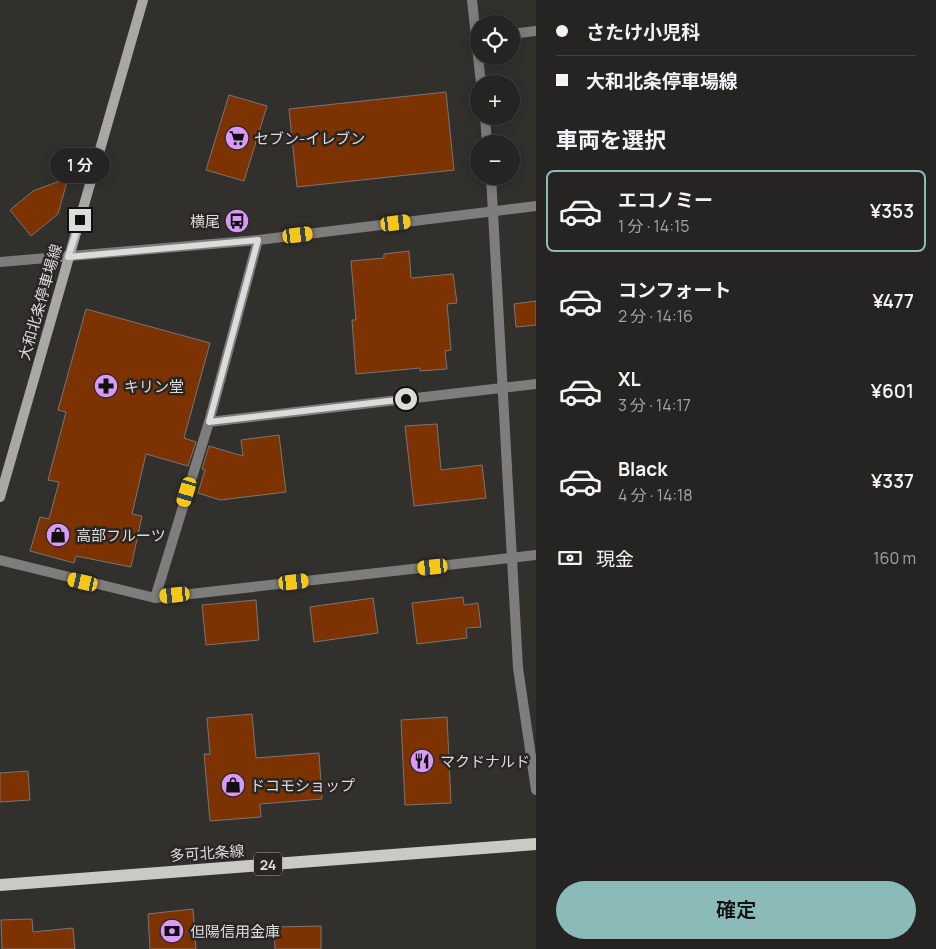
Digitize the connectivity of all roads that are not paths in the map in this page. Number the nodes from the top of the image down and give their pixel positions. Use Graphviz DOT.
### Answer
graph roads {
  1 [pos="143,0"];
  2 [pos="472,0"];
  3 [pos="474,15"];
  4 [pos="536,30"];
  5 [pos="520,33"];
  6 [pos="492,185"];
  7 [pos="536,206"];
  8 [pos="494,211"];
  9 [pos="258,240"];
  10 [pos="68,257"];
  11 [pos="0,262"];
  12 [pos="536,384"];
  13 [pos="504,387"];
  14 [pos="209,422"];
  15 [pos="0,497"];
  16 [pos="536,555"];
  17 [pos="513,558"];
  18 [pos="0,560"];
  19 [pos="156,598"];
  20 [pos="536,790"];
  21 [pos="536,844"];
  22 [pos="0,885"];
  1 -- 10 [label="main road, 大和北条停車場線"];
  2 -- 3 [label="street"];
  4 -- 5 [label="street"];
  6 -- 8 [label="street"];
  7 -- 8 [label="street"];
  8 -- 9 [label="street"];
  8 -- 13 [label="street"];
  9 -- 10 [label="street"];
  9 -- 14 [label="street"];
  10 -- 11 [label="street"];
  10 -- 15 [label="main road, 大和北条停車場線"];
  12 -- 13 [label="street"];
  13 -- 14 [label="street"];
  13 -- 17 [label="street"];
  14 -- 19 [label="street"];
  16 -- 17 [label="street"];
  17 -- 19 [label="street"];
  17 -- 20 [label="street"];
  18 -- 19 [label="street"];
  21 -- 22 [label="main road, 多可北条線 / 24"];
}
